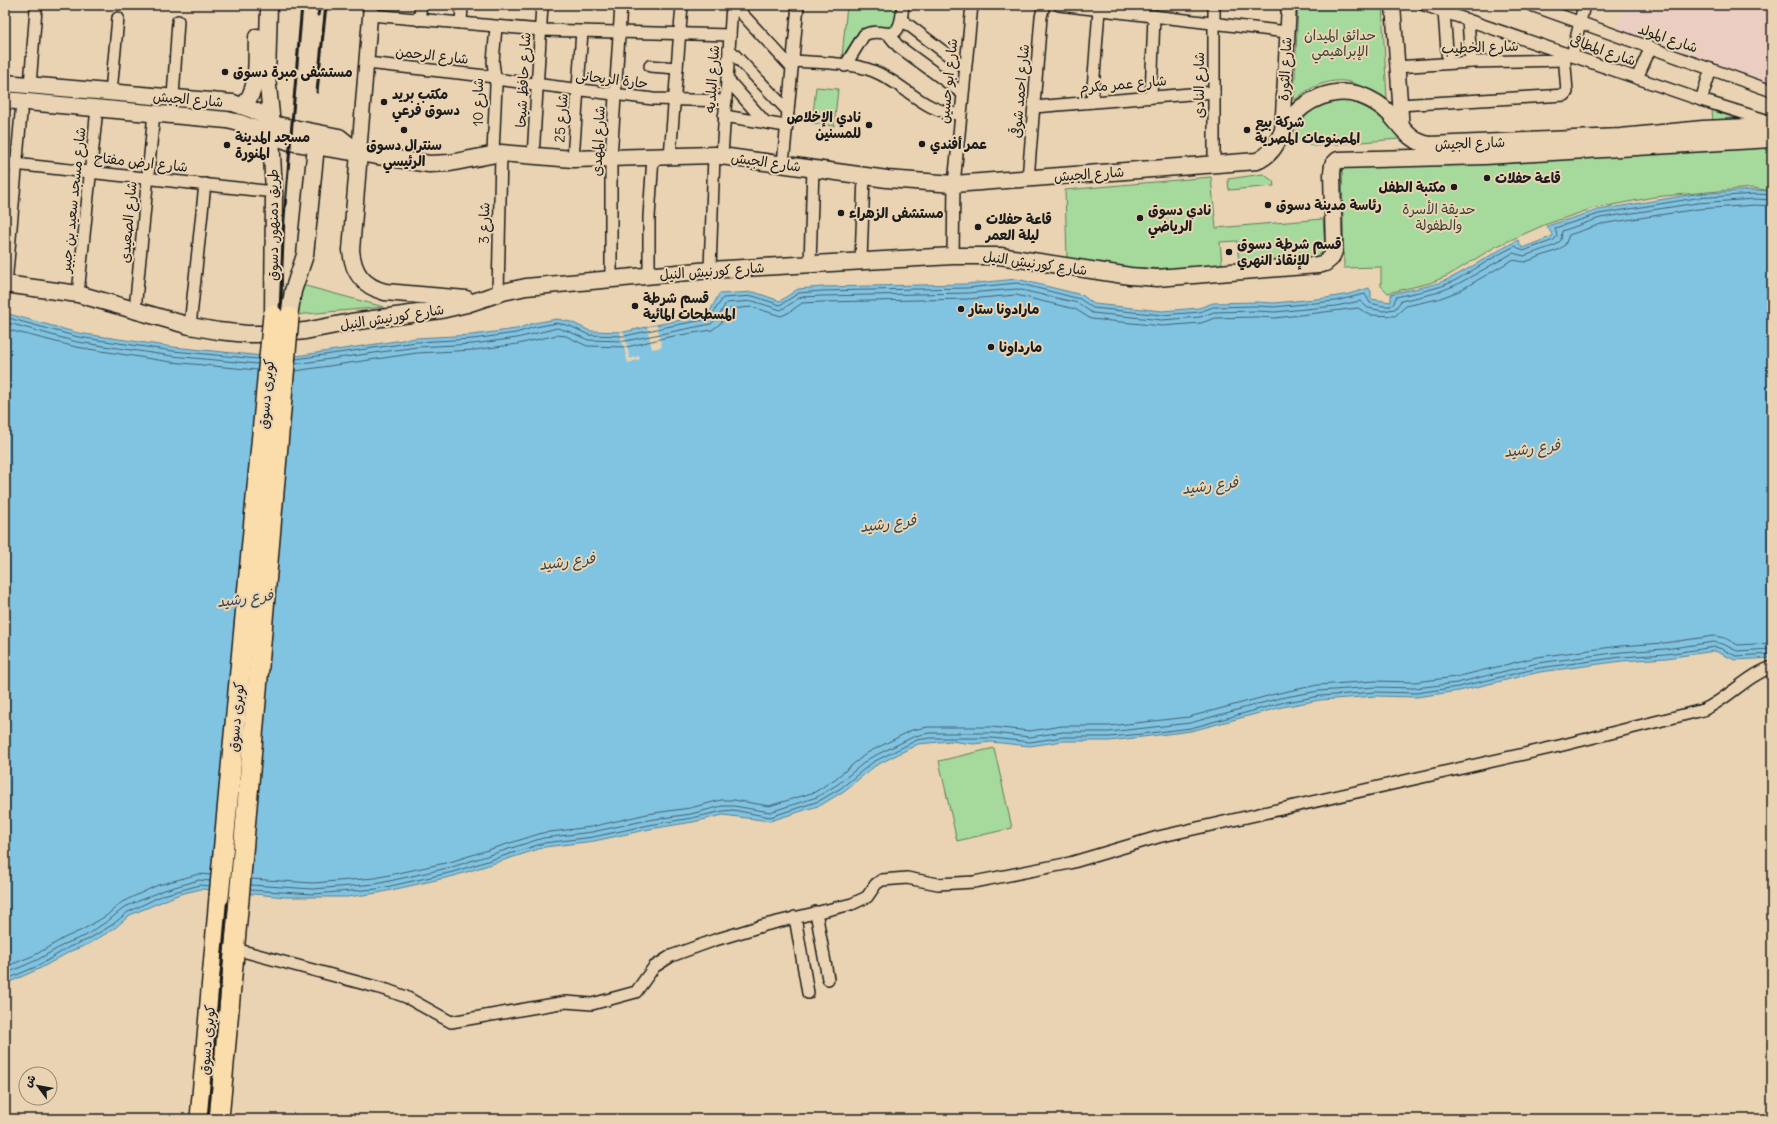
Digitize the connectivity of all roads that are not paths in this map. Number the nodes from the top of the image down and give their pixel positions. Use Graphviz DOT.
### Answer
graph roads {
  1 [pos="259,5"];
  2 [pos="269,5"];
  3 [pos="421,5"];
  4 [pos="462,5"];
  5 [pos="542,5"];
  6 [pos="621,5"];
  7 [pos="682,5"];
  8 [pos="733,5"];
  9 [pos="798,5"];
  10 [pos="903,5"];
  11 [pos="972,5"];
  12 [pos="1044,5"];
  13 [pos="1059,5"];
  14 [pos="1214,5"];
  15 [pos="1289,5"];
  16 [pos="1393,5"];
  17 [pos="1424,5"];
  18 [pos="1531,5"];
  19 [pos="1584,5"];
  20 [pos="36,9"];
  21 [pos="371,10"];
  22 [pos="1099,10"];
  23 [pos="1444,12"];
  24 [pos="1154,16"];
  25 [pos="118,18"];
  26 [pos="420,20"];
  27 [pos="902,20"];
  28 [pos="1468,20"];
  29 [pos="178,21"];
  30 [pos="1580,22"];
  31 [pos="461,23"];
  32 [pos="1214,23"];
  33 [pos="496,27"];
  34 [pos="541,30"];
  35 [pos="582,31"];
  36 [pos="619,32"];
  37 [pos="1287,32"];
  38 [pos="679,34"];
  39 [pos="730,35"];
  40 [pos="889,35"];
  41 [pos="1651,47"];
  42 [pos="729,49"];
  43 [pos="1567,56"];
  44 [pos="1471,62"];
  45 [pos="367,63"];
  46 [pos="1448,63"];
  47 [pos="792,65"];
  48 [pos="650,66"];
  49 [pos="845,66"];
  50 [pos="1396,67"];
  51 [pos="676,68"];
  52 [pos="965,68"];
  53 [pos="1711,69"];
  54 [pos="495,78"];
  55 [pos="1637,78"];
  56 [pos="727,79"];
  57 [pos="5,83"];
  58 [pos="538,84"];
  59 [pos="36,86"];
  60 [pos="578,90"];
  61 [pos="1772,91"];
  62 [pos="111,92"];
  63 [pos="1214,92"];
  64 [pos="962,93"];
  65 [pos="615,94"];
  66 [pos="173,97"];
  67 [pos="1151,97"];
  68 [pos="5,100"];
  69 [pos="674,100"];
  70 [pos="1701,100"];
  71 [pos="726,101"];
  72 [pos="22,102"];
  73 [pos="1092,102"];
  74 [pos="40,103"];
  75 [pos="1399,105"];
  76 [pos="243,106"];
  77 [pos="1034,107"];
  78 [pos="98,108"];
  79 [pos="788,111"];
  80 [pos="154,113"];
  81 [pos="960,114"];
  82 [pos="724,116"];
  83 [pos="765,122"];
  84 [pos="1772,122"];
  85 [pos="786,126"];
  86 [pos="1772,126"];
  87 [pos="1402,129"];
  88 [pos="272,130"];
  89 [pos="1282,133"];
  90 [pos="1772,139"];
  91 [pos="316,146"];
  92 [pos="359,153"];
  93 [pos="497,153"];
  94 [pos="670,156"];
  95 [pos="718,156"];
  96 [pos="533,157"];
  97 [pos="653,157"];
  98 [pos="611,158"];
  99 [pos="573,159"];
  100 [pos="10,164"];
  101 [pos="783,164"];
  102 [pos="1214,165"];
  103 [pos="1333,165"];
  104 [pos="813,168"];
  105 [pos="91,172"];
  106 [pos="864,176"];
  107 [pos="148,178"];
  108 [pos="1028,179"];
  109 [pos="205,184"];
  110 [pos="954,184"];
  111 [pos="274,192"];
  112 [pos="8,218"];
  113 [pos="953,256"];
  114 [pos="861,261"];
  115 [pos="810,264"];
  116 [pos="710,270"];
  117 [pos="649,276"];
  118 [pos="611,279"];
  119 [pos="5,284"];
  120 [pos="78,294"];
  121 [pos="498,294"];
  122 [pos="479,300"];
  123 [pos="135,310"];
  124 [pos="281,316"];
  125 [pos="190,326"];
  126 [pos="1772,667"];
  127 [pos="816,912"];
  128 [pos="795,917"];
  129 [pos="234,949"];
  130 [pos="828,979"];
  131 [pos="808,993"];
  132 [pos="200,1119"];
  133 [pos="219,1119"];
  1 -- 76 [label="main road"];
  2 -- 88 [label="main road, طريق دمنهور, دسوق"];
  3 -- 26 [label="street"];
  4 -- 31 [label="street"];
  5 -- 34 [label="street, شارع حافظ شيحا"];
  6 -- 36 [label="street, شارع المهدى"];
  7 -- 38 [label="street"];
  8 -- 39 [label="street, شارع البلديه"];
  8 -- 47 [label="street"];
  9 -- 47 [label="street"];
  10 -- 27 [label="street"];
  11 -- 52 [label="street, شارع ابو حسين"];
  12 -- 77 [label="street, شارع احمد شوقى"];
  13 -- 22 [label="street"];
  14 -- 32 [label="street, شارع النادى"];
  15 -- 37 [label="street, شارع الثورة"];
  16 -- 50 [label="street"];
  17 -- 23 [label="street, شارع المطافى"];
  18 -- 30 [label="street, شارع المولد"];
  19 -- 30 [label="street"];
  20 -- 59 [label="street"];
  21 -- 26 [label="street"];
  21 -- 45 [label="street"];
  22 -- 24 [label="street"];
  22 -- 73 [label="street"];
  23 -- 28 [label="street, شارع المطافى"];
  23 -- 46 [label="street"];
  24 -- 32 [label="street"];
  24 -- 67 [label="street"];
  25 -- 62 [label="street"];
  26 -- 31 [label="street"];
  27 -- 40 [label="street"];
  27 -- 52 [label="street"];
  28 -- 43 [label="street, شارع المطافى"];
  28 -- 44 [label="street"];
  29 -- 66 [label="street"];
  30 -- 41 [label="street, شارع المولد"];
  30 -- 43 [label="street"];
  31 -- 33 [label="street"];
  32 -- 37 [label="street"];
  32 -- 63 [label="street, شارع النادى"];
  33 -- 34 [label="street"];
  33 -- 54 [label="street, شارع 10"];
  34 -- 35 [label="street"];
  34 -- 58 [label="street, شارع حافظ شيحا"];
  35 -- 36 [label="street"];
  35 -- 60 [label="street, شارع 25"];
  36 -- 38 [label="street"];
  36 -- 65 [label="street, شارع المهدى"];
  37 -- 89 [label="street, شارع الثورة"];
  38 -- 39 [label="street"];
  38 -- 51 [label="street"];
  39 -- 42 [label="street, شارع البلديه"];
  40 -- 49 [label="street"];
  40 -- 64 [label="street"];
  41 -- 53 [label="street, شارع المولد"];
  41 -- 55 [label="street"];
  42 -- 56 [label="street, شارع البلديه"];
  42 -- 79 [label="street"];
  43 -- 44 [label="street, شارع الخطيب"];
  43 -- 55 [label="street, شارع المطافى"];
  43 -- 75 [label="street"];
  44 -- 46 [label="street, شارع الخطيب"];
  45 -- 54 [label="street, شارع الرحمن"];
  45 -- 92 [label="street"];
  46 -- 50 [label="street, شارع الخطيب"];
  47 -- 49 [label="street"];
  47 -- 79 [label="street"];
  48 -- 51 [label="street"];
  49 -- 81 [label="street"];
  50 -- 75 [label="street"];
  51 -- 69 [label="street"];
  52 -- 64 [label="street, شارع ابو حسين"];
  53 -- 61 [label="street, شارع المولد"];
  53 -- 70 [label="street"];
  54 -- 58 [label="street, حارة الريحانى"];
  54 -- 93 [label="street, شارع 10"];
  55 -- 70 [label="street, شارع المطافى"];
  56 -- 71 [label="street, شارع البلديه"];
  56 -- 83 [label="street"];
  57 -- 59 [label="main road, شارع الجيش"];
  58 -- 60 [label="street, حارة الريحانى"];
  58 -- 96 [label="street, شارع حافظ شيحا"];
  59 -- 62 [label="main road, شارع الجيش"];
  59 -- 74 [label="main road"];
  60 -- 65 [label="street, حارة الريحانى"];
  60 -- 99 [label="street, شارع 25"];
  62 -- 66 [label="main road, شارع الجيش"];
  63 -- 67 [label="street, شارع عمر مكرم"];
  63 -- 102 [label="street, شارع النادى"];
  64 -- 81 [label="street, شارع ابو حسين"];
  65 -- 69 [label="street, حارة الريحانى"];
  65 -- 98 [label="street, شارع المهدى"];
  66 -- 76 [label="main road, شارع الجيش"];
  67 -- 73 [label="street, شارع عمر مكرم"];
  68 -- 72 [label="main road, شارع الجيش"];
  69 -- 71 [label="street, حارة الريحانى"];
  69 -- 94 [label="street"];
  70 -- 84 [label="street, شارع المطافى"];
  71 -- 82 [label="street, شارع البلديه"];
  72 -- 74 [label="main road, شارع الجيش"];
  72 -- 100 [label="street"];
  73 -- 77 [label="street, شارع عمر مكرم"];
  74 -- 78 [label="main road, شارع الجيش"];
  75 -- 87 [label="street"];
  76 -- 88 [label="main road, شارع الجيش"];
  77 -- 108 [label="street, شارع احمد شوقى"];
  78 -- 80 [label="main road, شارع الجيش"];
  78 -- 105 [label="street, شارع مسجد سعيد بن جبير"];
  79 -- 85 [label="street"];
  80 -- 88 [label="main road, شارع الجيش"];
  80 -- 107 [label="street, شارع الصعيدى"];
  81 -- 110 [label="street, شارع ابو حسين"];
  82 -- 83 [label="street"];
  82 -- 95 [label="street, شارع البلديه"];
  83 -- 85 [label="street"];
  85 -- 101 [label="street"];
  86 -- 87 [label="main road, شارع الجيش"];
  87 -- 89 [label="main road, شارع الجيش"];
  88 -- 91 [label="main road, شارع الجيش"];
  88 -- 92 [label="main road, شارع الجيش"];
  88 -- 111 [label="main road, طريق دمنهور, دسوق"];
  89 -- 102 [label="main road, شارع الجيش"];
  90 -- 103 [label="main road, شارع الجيش"];
  91 -- 92 [label="main road, شارع الجيش"];
  91 -- 124 [label="main road, طريق دمنهور, دسوق"];
  92 -- 93 [label="main road, شارع الجيش"];
  92 -- 122 [label="main road"];
  93 -- 96 [label="main road, شارع الجيش"];
  93 -- 121 [label="street, شارع 3"];
  94 -- 95 [label="main road, شارع الجيش"];
  94 -- 97 [label="main road, شارع الجيش"];
  95 -- 101 [label="main road, شارع الجيش"];
  95 -- 116 [label="street, شارع البلديه"];
  96 -- 99 [label="main road, شارع الجيش"];
  97 -- 98 [label="main road, شارع الجيش"];
  97 -- 117 [label="street"];
  98 -- 99 [label="main road, شارع الجيش"];
  98 -- 118 [label="street, شارع المهدى"];
  100 -- 105 [label="street, شارع ارض مفتاح"];
  100 -- 112 [label="street"];
  101 -- 104 [label="main road, شارع الجيش"];
  102 -- 108 [label="main road, شارع الجيش"];
  103 -- 113 [label="main road, شارع كورنيش النيل"];
  104 -- 106 [label="main road, شارع الجيش"];
  104 -- 115 [label="street"];
  105 -- 107 [label="street, شارع ارض مفتاح"];
  105 -- 120 [label="street, شارع مسجد سعيد بن جبير"];
  106 -- 110 [label="main road, شارع الجيش"];
  106 -- 114 [label="street"];
  107 -- 109 [label="street, شارع ارض مفتاح"];
  107 -- 123 [label="street, شارع الصعيدى"];
  108 -- 110 [label="main road, شارع الجيش"];
  109 -- 111 [label="street, شارع ارض مفتاح"];
  109 -- 125 [label="street"];
  110 -- 113 [label="street, شارع ابو حسين"];
  111 -- 124 [label="main road, طريق دمنهور, دسوق"];
  112 -- 119 [label="street"];
  113 -- 114 [label="main road, شارع كورنيش النيل"];
  114 -- 115 [label="main road, شارع كورنيش النيل"];
  115 -- 116 [label="main road, شارع كورنيش النيل"];
  116 -- 117 [label="main road, شارع كورنيش النيل"];
  117 -- 118 [label="main road, شارع كورنيش النيل"];
  118 -- 121 [label="main road, شارع كورنيش النيل"];
  119 -- 120 [label="main road, شارع كورنيش النيل"];
  120 -- 123 [label="main road, شارع كورنيش النيل"];
  121 -- 122 [label="main road, شارع كورنيش النيل"];
  122 -- 125 [label="main road, شارع كورنيش النيل"];
  123 -- 125 [label="main road, شارع كورنيش النيل"];
  124 -- 129 [label="highway, كوبرى دسوق, bridge"];
  124 -- 132 [label="highway, كوبرى دسوق, bridge"];
  126 -- 127 [label="street"];
  127 -- 128 [label="street"];
  127 -- 130 [label="street"];
  128 -- 129 [label="street"];
  128 -- 131 [label="street"];
  129 -- 133 [label="highway, كوبرى دسوق"];
}
